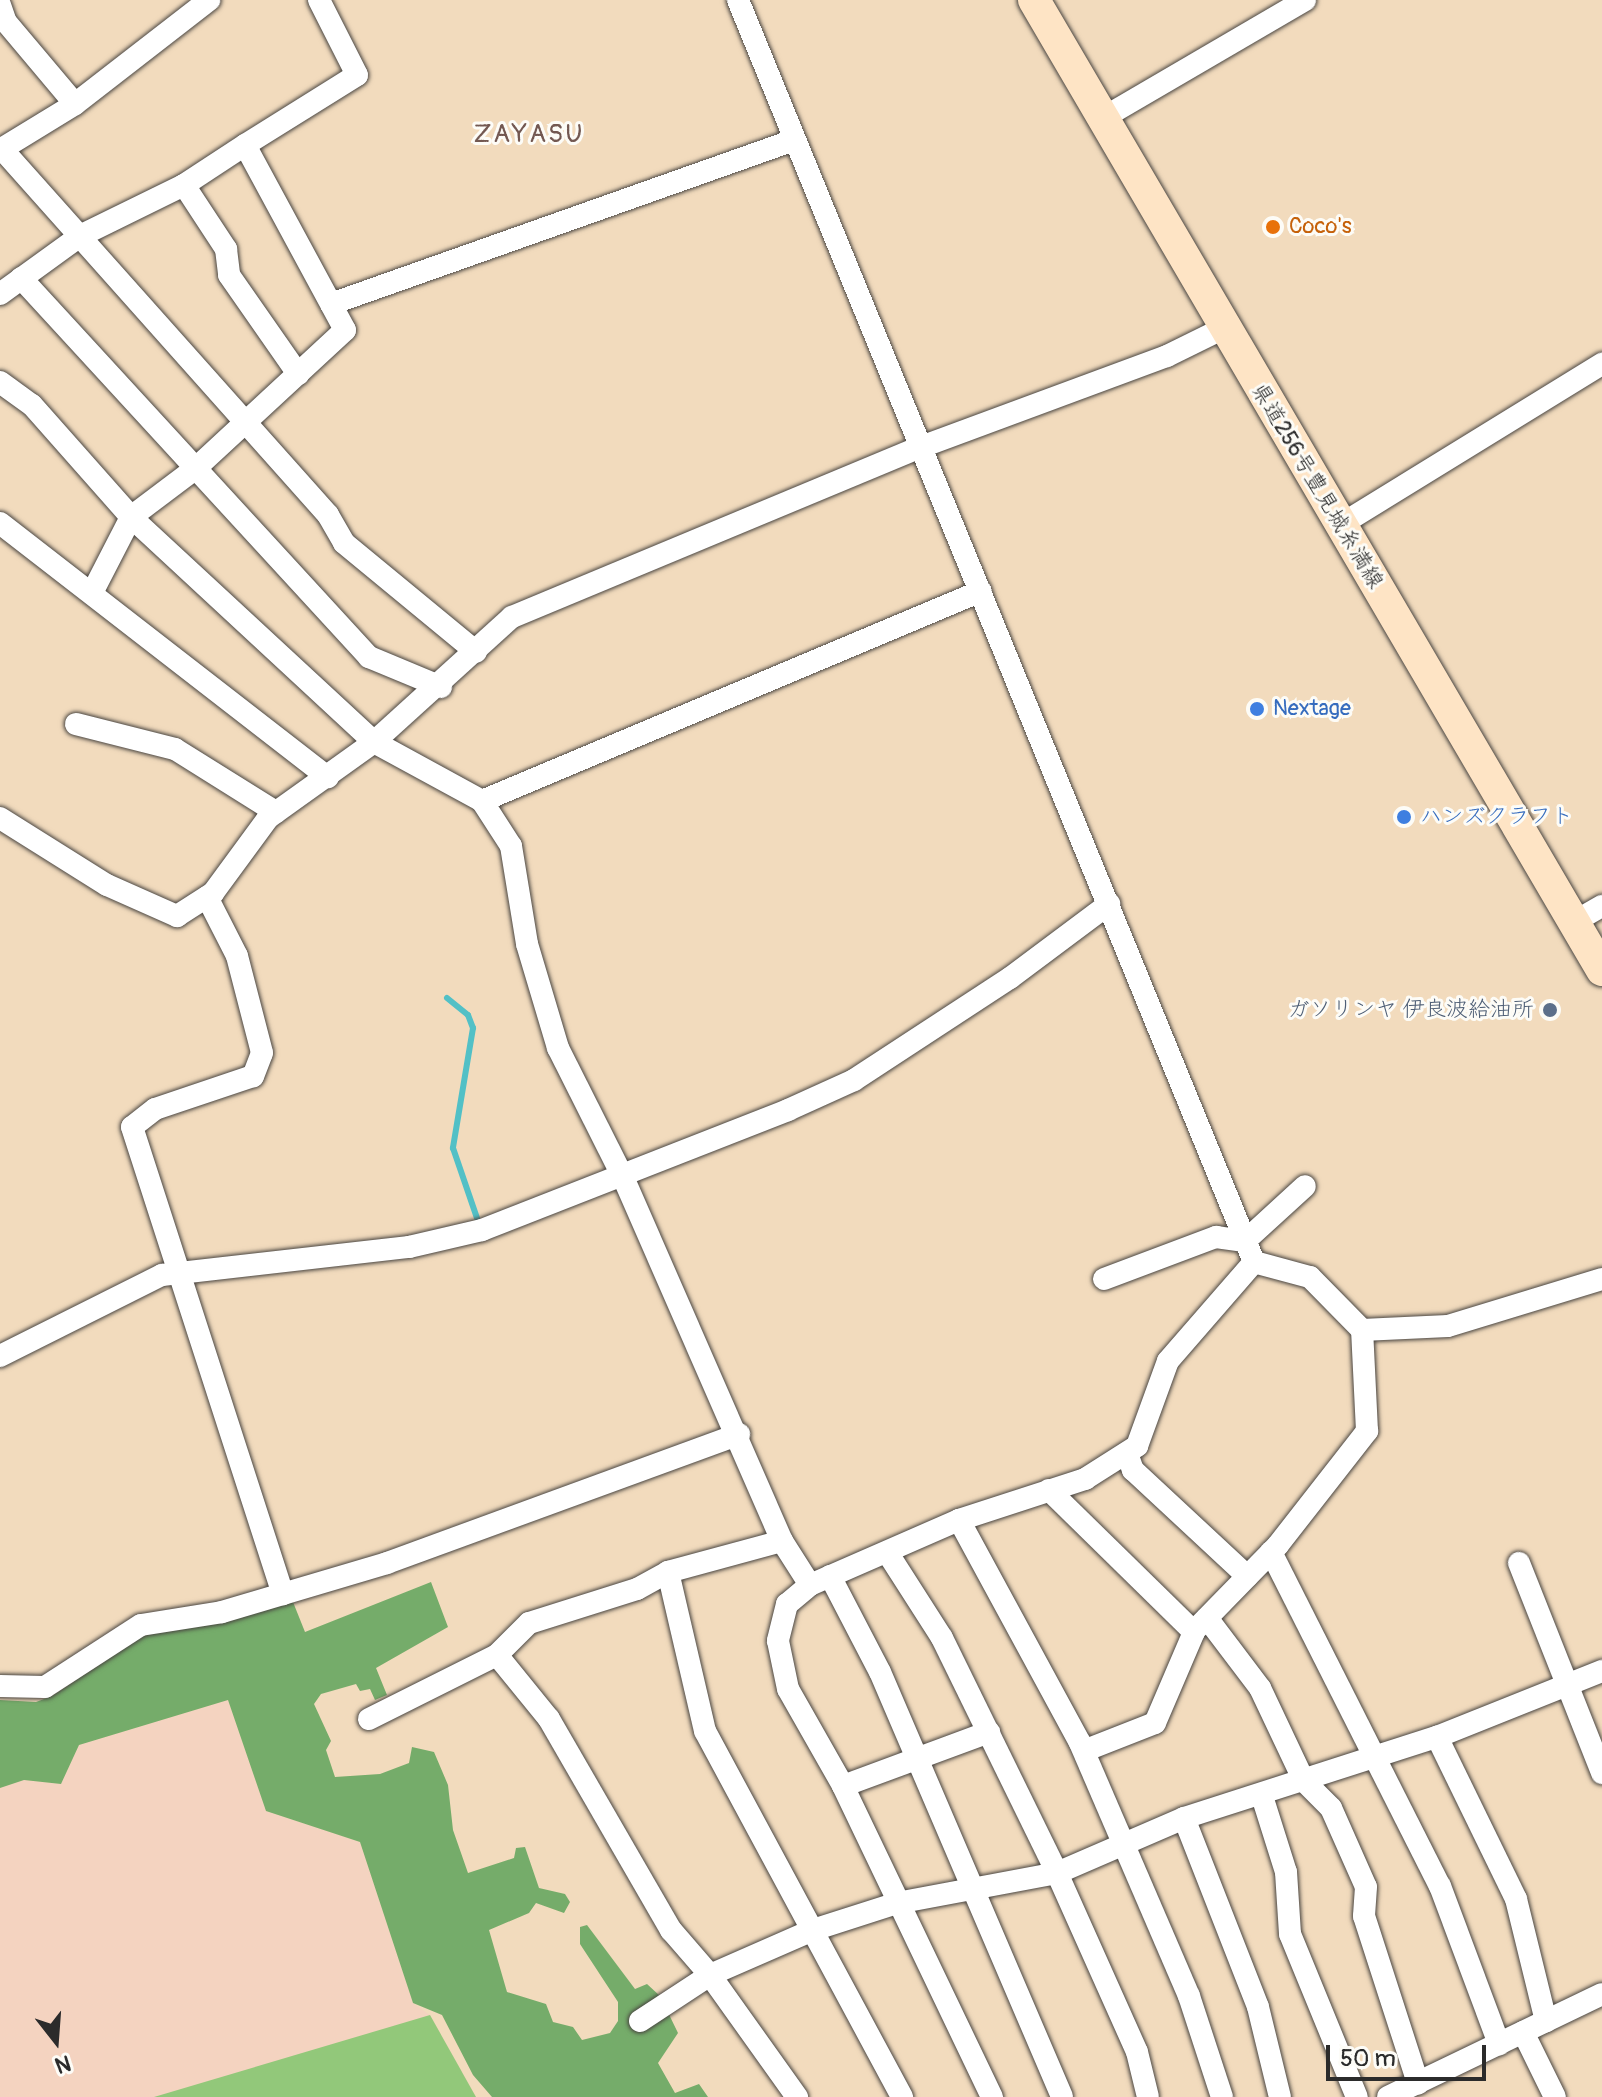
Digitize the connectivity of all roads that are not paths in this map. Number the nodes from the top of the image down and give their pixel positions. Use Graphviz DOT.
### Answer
graph roads {
  1 [pos="209,0"];
  2 [pos="319,0"];
  3 [pos="738,0"];
  4 [pos="1034,0"];
  5 [pos="1305,0"];
  6 [pos="0,5"];
  7 [pos="75,104"];
  8 [pos="1103,118"];
  9 [pos="794,140"];
  10 [pos="245,145"];
  11 [pos="1,150"];
  12 [pos="184,185"];
  13 [pos="80,236"];
  14 [pos="21,278"];
  15 [pos="0,294"];
  16 [pos="331,304"];
  17 [pos="1224,328"];
  18 [pos="1602,364"];
  19 [pos="298,374"];
  20 [pos="0,382"];
  21 [pos="246,422"];
  22 [pos="921,447"];
  23 [pos="196,468"];
  24 [pos="131,517"];
  25 [pos="0,523"];
  26 [pos="1340,525"];
  27 [pos="93,591"];
  28 [pos="981,591"];
  29 [pos="476,652"];
  30 [pos="441,687"];
  31 [pos="76,724"];
  32 [pos="374,742"];
  33 [pos="328,777"];
  34 [pos="482,801"];
  35 [pos="276,812"];
  36 [pos="0,818"];
  37 [pos="207,897"];
  38 [pos="1109,904"];
  39 [pos="1602,906"];
  40 [pos="1574,922"];
  41 [pos="1602,970"];
  42 [pos="623,1177"];
  43 [pos="1305,1186"];
  44 [pos="1245,1241"];
  45 [pos="1254,1262"];
  46 [pos="179,1272"];
  47 [pos="1104,1279"];
  48 [pos="1602,1279"];
  49 [pos="1362,1330"];
  50 [pos="0,1356"];
  51 [pos="739,1434"];
  52 [pos="1127,1453"];
  53 [pos="1049,1490"];
  54 [pos="959,1520"];
  55 [pos="782,1541"];
  56 [pos="887,1552"];
  57 [pos="1271,1552"];
  58 [pos="1519,1563"];
  59 [pos="668,1572"];
  60 [pos="1247,1576"];
  61 [pos="820,1581"];
  62 [pos="283,1594"];
  63 [pos="1200,1625"];
  64 [pos="497,1655"];
  65 [pos="1602,1671"];
  66 [pos="0,1686"];
  67 [pos="1571,1687"];
  68 [pos="369,1719"];
  69 [pos="989,1732"];
  70 [pos="1437,1737"];
  71 [pos="1084,1751"];
  72 [pos="1375,1757"];
  73 [pos="918,1759"];
  74 [pos="1602,1773"];
  75 [pos="1304,1781"];
  76 [pos="843,1786"];
  77 [pos="1262,1796"];
  78 [pos="1184,1818"];
  79 [pos="1123,1844"];
  80 [pos="1057,1873"];
  81 [pos="977,1892"];
  82 [pos="897,1903"];
  83 [pos="813,1930"];
  84 [pos="710,1975"];
  85 [pos="1602,1994"];
  86 [pos="640,2021"];
  87 [pos="1546,2021"];
  88 [pos="1523,2032"];
  89 [pos="1499,2044"];
  90 [pos="1418,2083"];
  91 [pos="797,2097"];
  92 [pos="902,2097"];
  93 [pos="992,2097"];
  94 [pos="1062,2097"];
  95 [pos="1148,2097"];
  96 [pos="1222,2097"];
  97 [pos="1280,2097"];
  98 [pos="1357,2097"];
  99 [pos="1388,2097"];
  100 [pos="1555,2097"];
  1 -- 7 [label="street"];
  2 -- 10 [label="street"];
  3 -- 9 [label="street"];
  4 -- 8 [label="main road, 県道256号豊見城糸満線"];
  5 -- 8 [label="street"];
  6 -- 7 [label="street"];
  7 -- 11 [label="street"];
  8 -- 17 [label="main road, 県道256号豊見城糸満線"];
  9 -- 16 [label="street"];
  9 -- 22 [label="street"];
  10 -- 12 [label="street"];
  10 -- 16 [label="street"];
  11 -- 13 [label="street"];
  12 -- 13 [label="street"];
  12 -- 19 [label="street"];
  13 -- 14 [label="street"];
  13 -- 21 [label="street"];
  14 -- 15 [label="street"];
  14 -- 23 [label="street"];
  16 -- 19 [label="street"];
  17 -- 22 [label="street"];
  17 -- 26 [label="main road, 県道256号豊見城糸満線"];
  18 -- 26 [label="street"];
  19 -- 21 [label="street"];
  20 -- 24 [label="street"];
  21 -- 23 [label="street"];
  21 -- 29 [label="street"];
  22 -- 28 [label="street"];
  22 -- 29 [label="street"];
  23 -- 24 [label="street"];
  23 -- 30 [label="street"];
  24 -- 27 [label="street"];
  24 -- 32 [label="street"];
  25 -- 27 [label="street"];
  26 -- 40 [label="main road, 県道256号豊見城糸満線"];
  27 -- 33 [label="street"];
  28 -- 34 [label="street"];
  28 -- 38 [label="street"];
  29 -- 30 [label="street"];
  30 -- 32 [label="street"];
  31 -- 35 [label="street"];
  32 -- 33 [label="street"];
  32 -- 34 [label="street"];
  33 -- 35 [label="street"];
  34 -- 42 [label="street"];
  35 -- 37 [label="street"];
  36 -- 37 [label="street"];
  37 -- 46 [label="street"];
  38 -- 42 [label="street"];
  38 -- 44 [label="street"];
  39 -- 40 [label="street"];
  40 -- 41 [label="main road, 県道256号豊見城糸満線"];
  42 -- 46 [label="street"];
  42 -- 51 [label="street"];
  43 -- 44 [label="street"];
  44 -- 45 [label="street"];
  44 -- 47 [label="street"];
  45 -- 49 [label="street"];
  45 -- 52 [label="street"];
  46 -- 50 [label="street"];
  46 -- 62 [label="street"];
  48 -- 49 [label="street"];
  49 -- 57 [label="street"];
  51 -- 55 [label="street"];
  51 -- 62 [label="street"];
  52 -- 53 [label="street"];
  52 -- 60 [label="street"];
  53 -- 54 [label="street"];
  53 -- 63 [label="street"];
  54 -- 56 [label="street"];
  54 -- 71 [label="street"];
  55 -- 59 [label="street"];
  55 -- 61 [label="street"];
  56 -- 61 [label="street"];
  56 -- 69 [label="street"];
  57 -- 60 [label="street"];
  57 -- 72 [label="street"];
  58 -- 67 [label="street"];
  59 -- 64 [label="street"];
  59 -- 83 [label="street"];
  60 -- 63 [label="street"];
  61 -- 73 [label="street"];
  61 -- 76 [label="street"];
  62 -- 66 [label="street"];
  63 -- 71 [label="street"];
  63 -- 75 [label="street"];
  64 -- 68 [label="street"];
  64 -- 84 [label="street"];
  65 -- 67 [label="street"];
  67 -- 70 [label="street"];
  67 -- 74 [label="street"];
  69 -- 73 [label="street"];
  69 -- 80 [label="street"];
  70 -- 72 [label="street"];
  70 -- 87 [label="street"];
  71 -- 79 [label="street"];
  72 -- 75 [label="street"];
  72 -- 89 [label="street"];
  73 -- 76 [label="street"];
  73 -- 81 [label="street"];
  75 -- 77 [label="street"];
  75 -- 90 [label="street"];
  76 -- 82 [label="street"];
  77 -- 78 [label="street"];
  77 -- 98 [label="street"];
  78 -- 79 [label="street"];
  78 -- 97 [label="street"];
  79 -- 80 [label="street"];
  79 -- 96 [label="street"];
  80 -- 81 [label="street"];
  80 -- 95 [label="street"];
  81 -- 82 [label="street"];
  81 -- 94 [label="street"];
  82 -- 83 [label="street"];
  82 -- 93 [label="street"];
  83 -- 84 [label="street"];
  83 -- 92 [label="street"];
  84 -- 86 [label="street"];
  84 -- 91 [label="street"];
  85 -- 87 [label="street"];
  87 -- 88 [label="street"];
  88 -- 89 [label="street"];
  88 -- 100 [label="street"];
  89 -- 90 [label="street"];
  90 -- 99 [label="street"];
}
